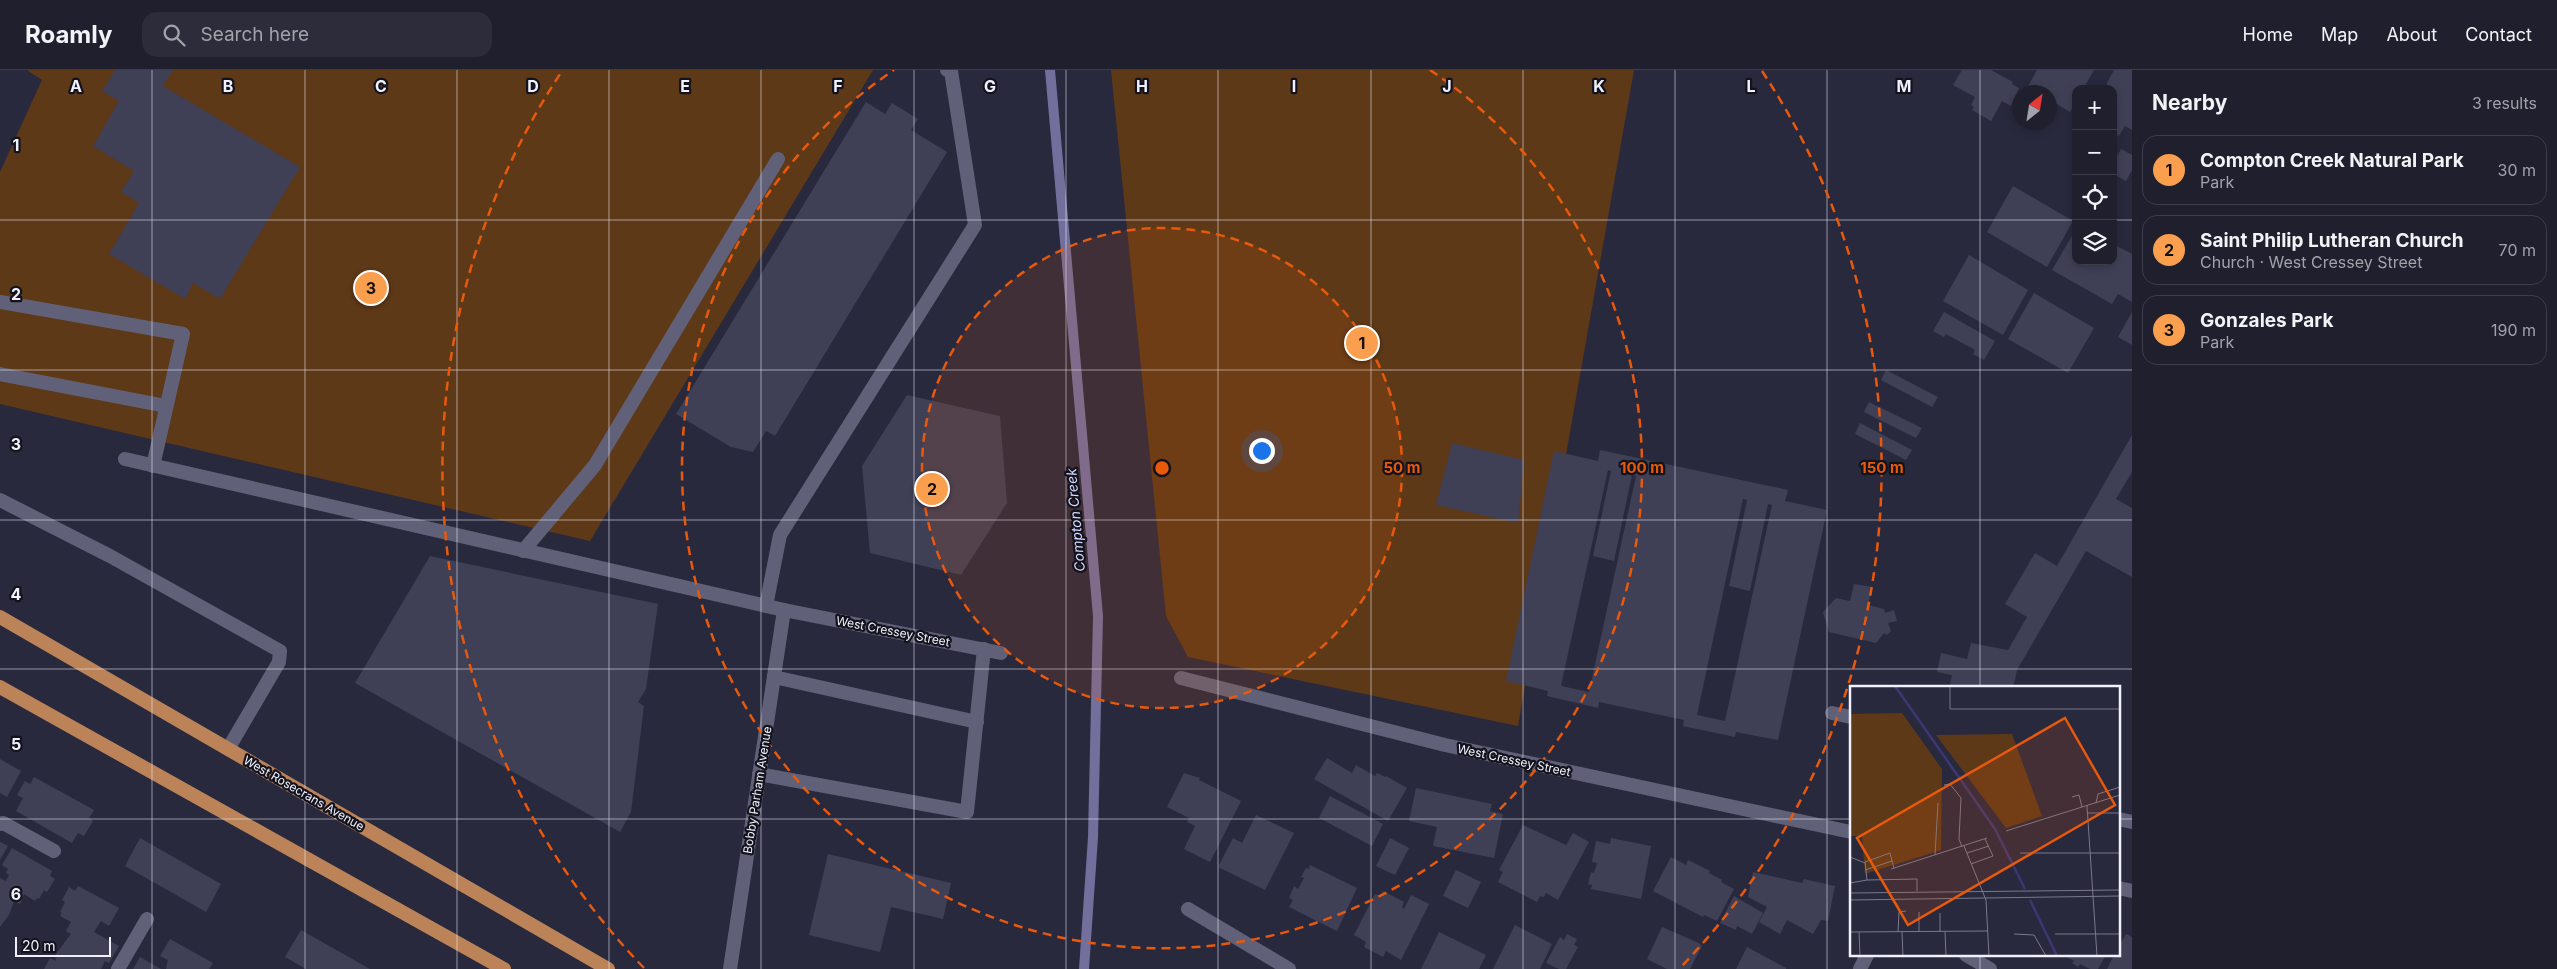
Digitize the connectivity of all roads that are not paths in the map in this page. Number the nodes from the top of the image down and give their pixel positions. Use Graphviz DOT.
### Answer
graph roads {
  1 [pos="948,70"];
  2 [pos="778,159"];
  3 [pos="0,302"];
  4 [pos="0,374"];
  5 [pos="166,406"];
  6 [pos="124,459"];
  7 [pos="153,466"];
  8 [pos="0,500"];
  9 [pos="523,551"];
  10 [pos="766,606"];
  11 [pos="784,610"];
  12 [pos="0,617"];
  13 [pos="984,649"];
  14 [pos="1002,653"];
  15 [pos="774,677"];
  16 [pos="1181,678"];
  17 [pos="0,687"];
  18 [pos="1832,713"];
  19 [pos="1850,717"];
  20 [pos="977,722"];
  21 [pos="228,749"];
  22 [pos="760,774"];
  23 [pos="0,824"];
  24 [pos="1850,832"];
  25 [pos="54,851"];
  26 [pos="1188,909"];
  27 [pos="147,919"];
  28 [pos="1866,956"];
  29 [pos="1968,956"];
  30 [pos="118,969"];
  31 [pos="504,969"];
  32 [pos="608,969"];
  33 [pos="730,969"];
  34 [pos="1289,969"];
  35 [pos="1860,969"];
  36 [pos="1990,969"];
  1 -- 10 [label="street"];
  2 -- 9 [label="street"];
  3 -- 5 [label="street"];
  4 -- 5 [label="street"];
  5 -- 7 [label="street"];
  6 -- 7 [label="street, West Cressey Street"];
  7 -- 9 [label="street, West Cressey Street"];
  8 -- 21 [label="street"];
  9 -- 10 [label="street, West Cressey Street"];
  10 -- 11 [label="street, West Cressey Street"];
  11 -- 13 [label="street, West Cressey Street"];
  11 -- 15 [label="street, Bobby Parham Avenue"];
  12 -- 21 [label="main road, West Rosecrans Avenue"];
  13 -- 14 [label="street, West Cressey Street"];
  13 -- 20 [label="street"];
  15 -- 20 [label="street"];
  15 -- 22 [label="street, Bobby Parham Avenue"];
  16 -- 24 [label="street, West Cressey Street"];
  17 -- 31 [label="main road"];
  18 -- 19 [label="street"];
  20 -- 22 [label="street"];
  21 -- 32 [label="main road, West Rosecrans Avenue"];
  22 -- 33 [label="street, Bobby Parham Avenue"];
  23 -- 25 [label="street"];
  26 -- 34 [label="street"];
  27 -- 30 [label="street"];
  28 -- 35 [label="street"];
  29 -- 36 [label="street"];
}
